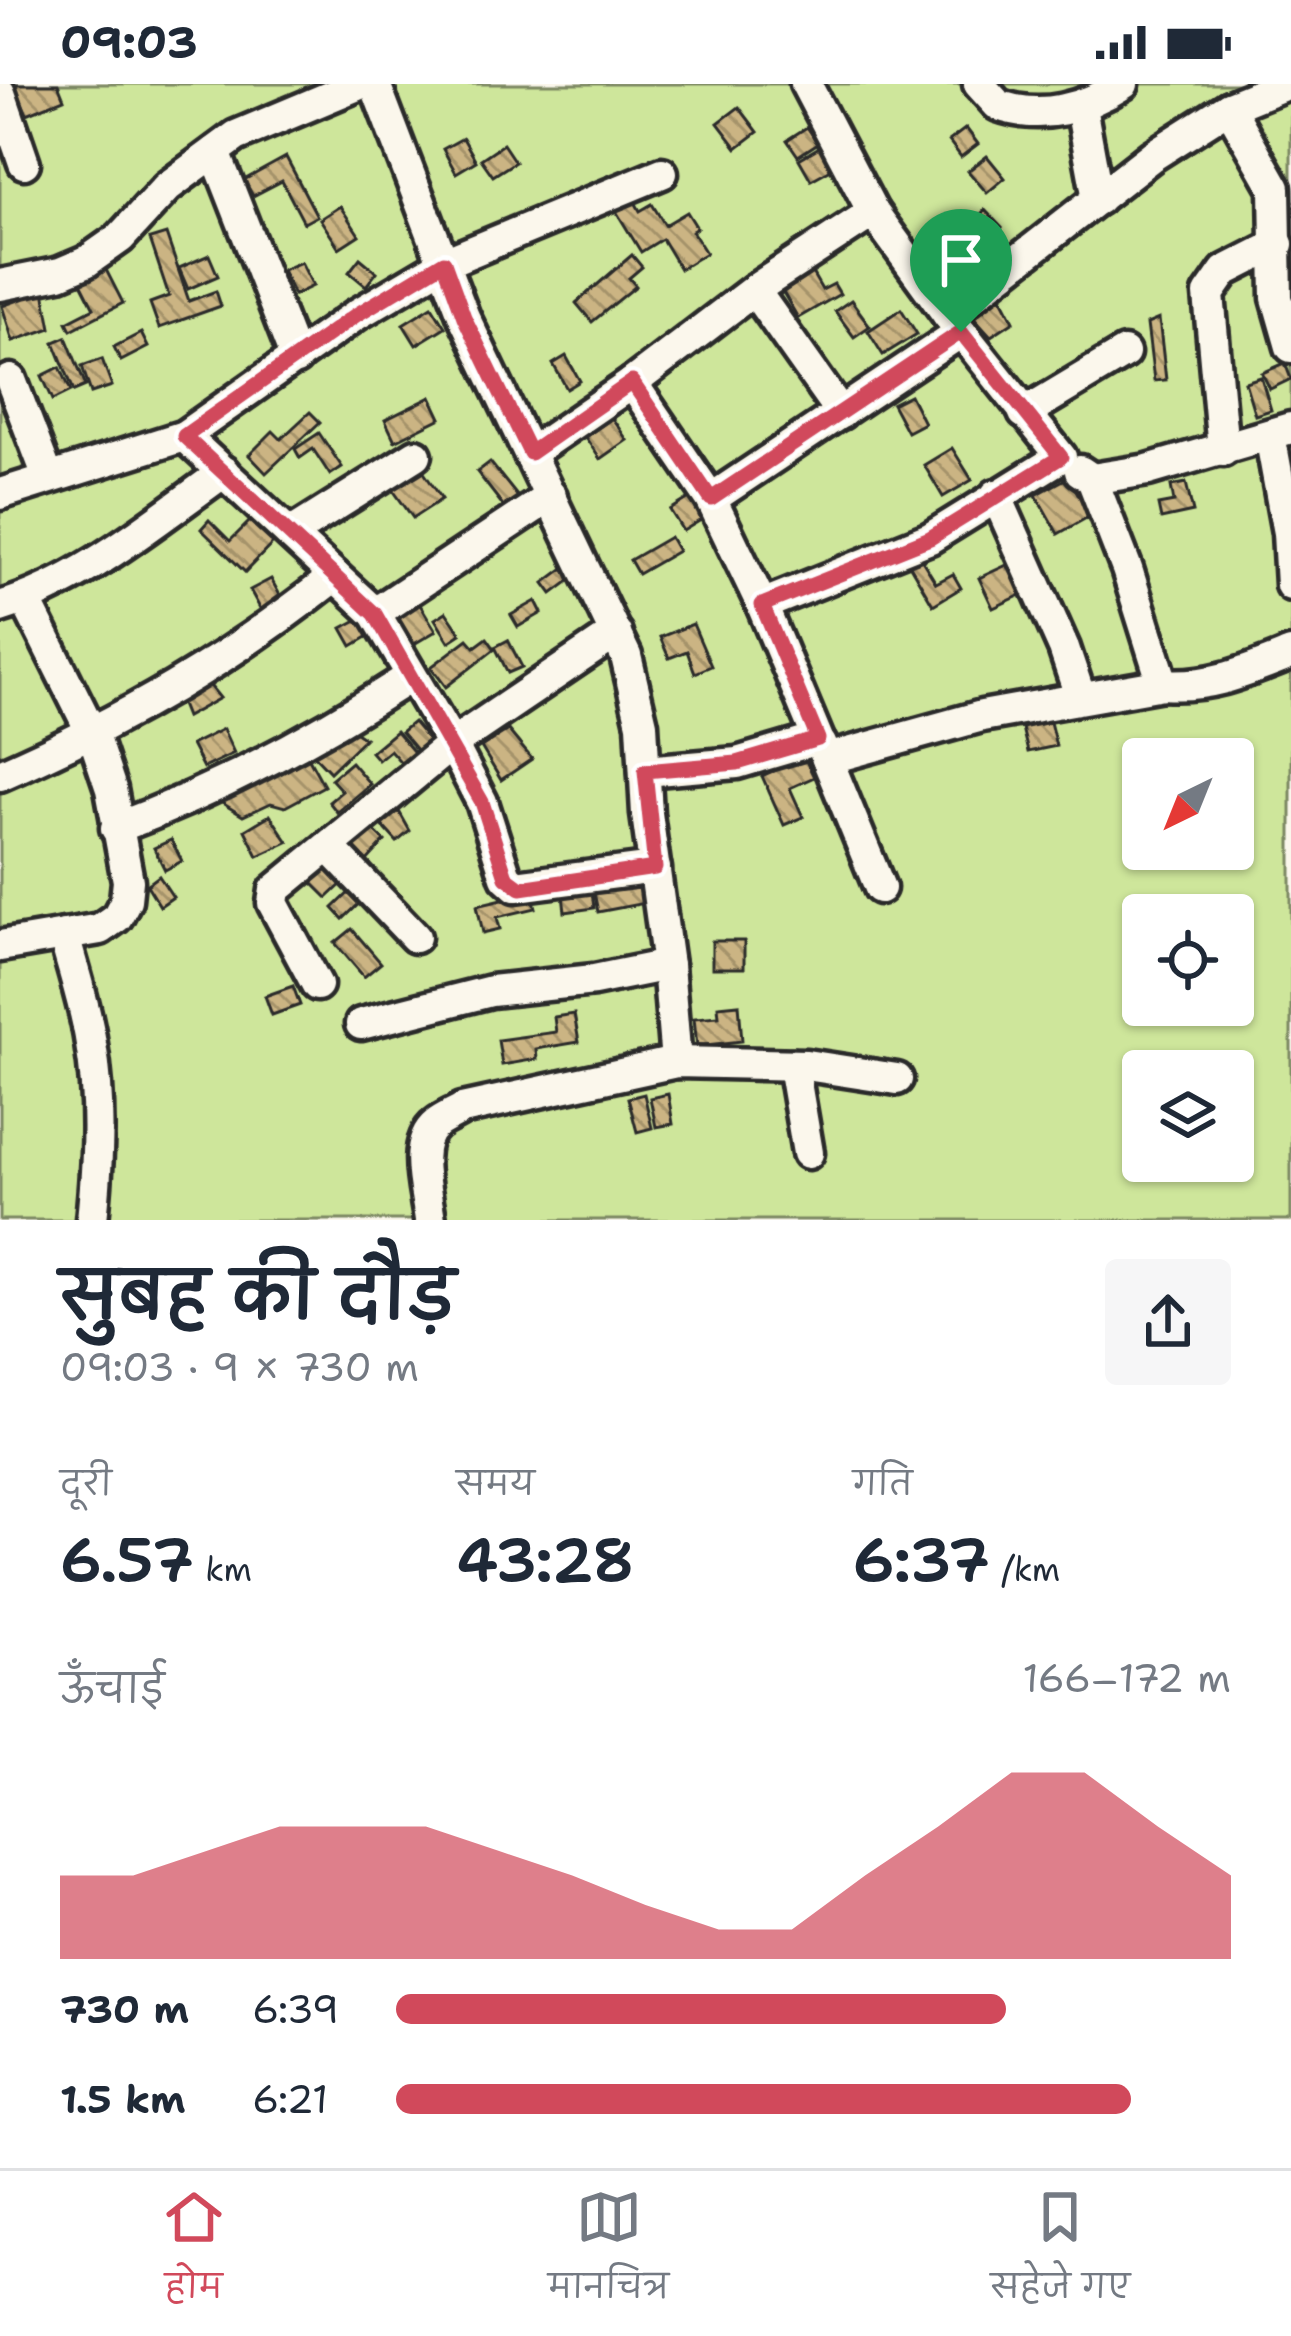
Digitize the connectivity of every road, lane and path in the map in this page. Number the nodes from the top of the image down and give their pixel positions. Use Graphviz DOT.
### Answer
graph roads {
  1 [pos="360,84"];
  2 [pos="375,84"];
  3 [pos="806,84"];
  4 [pos="980,84"];
  5 [pos="1123,84"];
  6 [pos="1286,84"];
  7 [pos="0,93"];
  8 [pos="1081,107"];
  9 [pos="1229,107"];
  10 [pos="215,152"];
  11 [pos="24,163"];
  12 [pos="662,173"];
  13 [pos="1098,199"];
  14 [pos="873,212"];
  15 [pos="1278,244"];
  16 [pos="444,262"];
  17 [pos="0,285"];
  18 [pos="754,290"];
  19 [pos="955,324"];
  20 [pos="1291,347"];
  21 [pos="1124,353"];
  22 [pos="296,359"];
  23 [pos="11,380"];
  24 [pos="632,382"];
  25 [pos="841,412"];
  26 [pos="1024,413"];
  27 [pos="1280,431"];
  28 [pos="184,436"];
  29 [pos="1223,450"];
  30 [pos="530,453"];
  31 [pos="416,455"];
  32 [pos="1061,457"];
  33 [pos="224,472"];
  34 [pos="48,477"];
  35 [pos="1092,479"];
  36 [pos="0,494"];
  37 [pos="996,495"];
  38 [pos="551,496"];
  39 [pos="711,499"];
  40 [pos="290,534"];
  41 [pos="335,576"];
  42 [pos="1291,585"];
  43 [pos="12,603"];
  44 [pos="762,605"];
  45 [pos="375,614"];
  46 [pos="616,633"];
  47 [pos="1291,654"];
  48 [pos="410,677"];
  49 [pos="1162,684"];
  50 [pos="1080,696"];
  51 [pos="93,734"];
  52 [pos="452,744"];
  53 [pos="823,749"];
  54 [pos="645,771"];
  55 [pos="0,775"];
  56 [pos="116,828"];
  57 [pos="330,848"];
  58 [pos="655,868"];
  59 [pos="880,888"];
  60 [pos="64,935"];
  61 [pos="415,937"];
  62 [pos="0,946"];
  63 [pos="668,965"];
  64 [pos="317,985"];
  65 [pos="361,1024"];
  66 [pos="676,1063"];
  67 [pos="793,1064"];
  68 [pos="897,1078"];
  69 [pos="808,1153"];
  70 [pos="92,1220"];
  71 [pos="430,1220"];
  1 -- 10 [label="street"];
  2 -- 16 [label="street"];
  3 -- 14 [label="street"];
  4 -- 8 [label="street"];
  5 -- 8 [label="street"];
  6 -- 9 [label="street"];
  7 -- 11 [label="street"];
  8 -- 13 [label="street"];
  9 -- 13 [label="street"];
  9 -- 15 [label="street"];
  10 -- 17 [label="street"];
  10 -- 22 [label="street"];
  12 -- 16 [label="street"];
  13 -- 19 [label="street"];
  14 -- 18 [label="street"];
  14 -- 19 [label="street"];
  15 -- 20 [label="street"];
  15 -- 29 [label="street"];
  16 -- 22 [label="street"];
  16 -- 30 [label="street"];
  18 -- 24 [label="street"];
  18 -- 25 [label="street"];
  19 -- 25 [label="street"];
  19 -- 26 [label="street"];
  21 -- 26 [label="street"];
  22 -- 28 [label="street"];
  23 -- 34 [label="street"];
  24 -- 30 [label="street"];
  24 -- 39 [label="street"];
  25 -- 39 [label="street"];
  26 -- 32 [label="street"];
  27 -- 29 [label="street"];
  27 -- 42 [label="street"];
  28 -- 33 [label="street"];
  28 -- 34 [label="street"];
  29 -- 35 [label="street"];
  30 -- 38 [label="street"];
  31 -- 40 [label="street"];
  32 -- 35 [label="street"];
  32 -- 37 [label="street"];
  33 -- 40 [label="street"];
  33 -- 43 [label="street"];
  34 -- 36 [label="street"];
  35 -- 49 [label="street"];
  37 -- 44 [label="street"];
  37 -- 50 [label="street"];
  38 -- 45 [label="street"];
  38 -- 46 [label="street"];
  39 -- 44 [label="street"];
  40 -- 41 [label="street"];
  41 -- 45 [label="street"];
  41 -- 51 [label="street"];
  43 -- 51 [label="street"];
  44 -- 53 [label="street"];
  45 -- 48 [label="street"];
  46 -- 52 [label="street"];
  46 -- 54 [label="street"];
  47 -- 49 [label="street"];
  48 -- 52 [label="street"];
  48 -- 56 [label="street"];
  49 -- 50 [label="street"];
  50 -- 53 [label="street"];
  51 -- 55 [label="street"];
  51 -- 56 [label="street"];
  52 -- 57 [label="street"];
  52 -- 58 [label="street"];
  53 -- 54 [label="street"];
  53 -- 59 [label="street"];
  54 -- 58 [label="street"];
  56 -- 60 [label="street"];
  57 -- 61 [label="street"];
  57 -- 64 [label="street"];
  58 -- 63 [label="street"];
  60 -- 62 [label="street"];
  60 -- 70 [label="street"];
  63 -- 65 [label="street"];
  63 -- 66 [label="street"];
  66 -- 67 [label="street"];
  66 -- 71 [label="street"];
  67 -- 68 [label="street"];
  67 -- 69 [label="street"];
}
